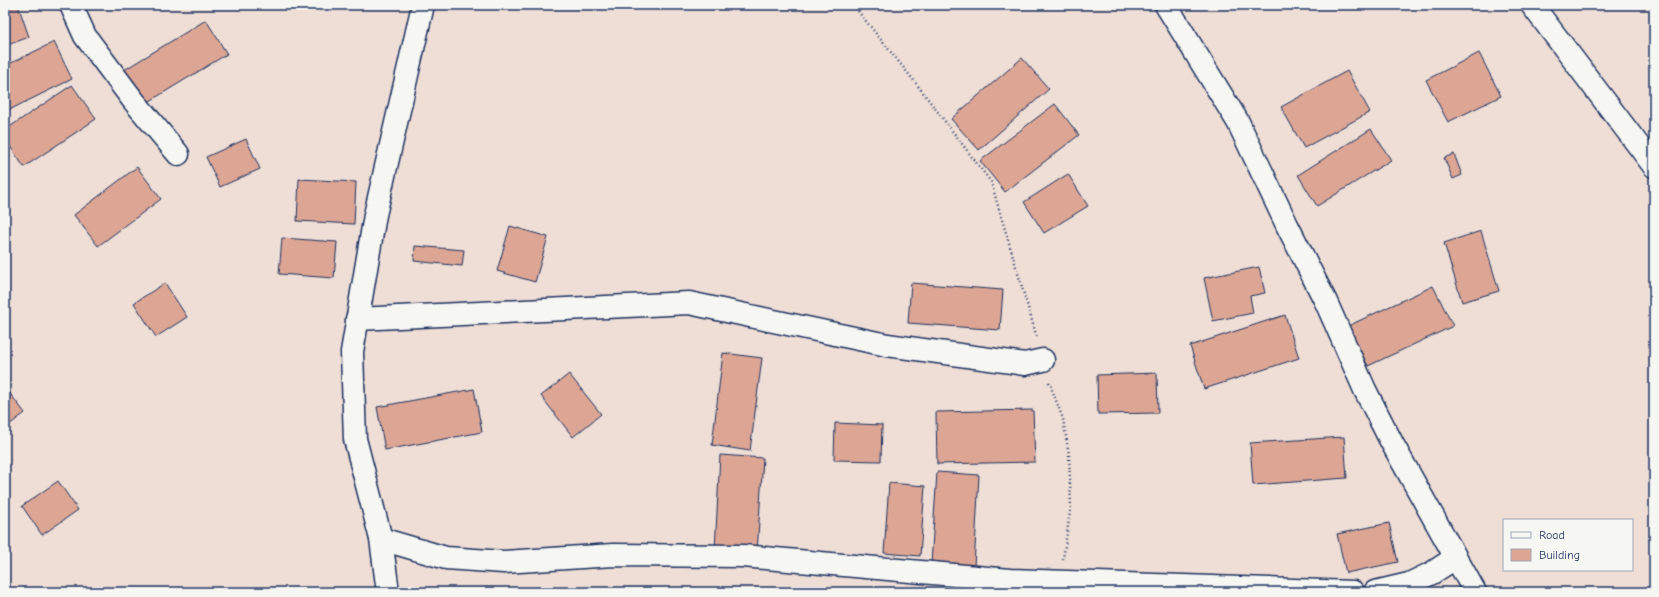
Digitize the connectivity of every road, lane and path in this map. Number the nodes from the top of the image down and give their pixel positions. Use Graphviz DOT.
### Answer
graph roads {
  1 [pos="71,5"];
  2 [pos="423,5"];
  3 [pos="853,5"];
  4 [pos="1166,5"];
  5 [pos="1532,5"];
  6 [pos="178,154"];
  7 [pos="1654,166"];
  8 [pos="357,319"];
  9 [pos="1043,360"];
  10 [pos="381,539"];
  11 [pos="1455,558"];
  12 [pos="1060,582"];
  13 [pos="388,592"];
  14 [pos="1353,592"];
  15 [pos="1375,592"];
  16 [pos="1475,592"];
  1 -- 6 [label="street"];
  2 -- 8 [label="street"];
  3 -- 9 [label="path"];
  4 -- 11 [label="street"];
  5 -- 7 [label="street"];
  8 -- 9 [label="street"];
  8 -- 10 [label="street"];
  9 -- 12 [label="path"];
  10 -- 12 [label="street"];
  10 -- 13 [label="street"];
  11 -- 15 [label="street"];
  11 -- 16 [label="street"];
  12 -- 14 [label="street"];
}
